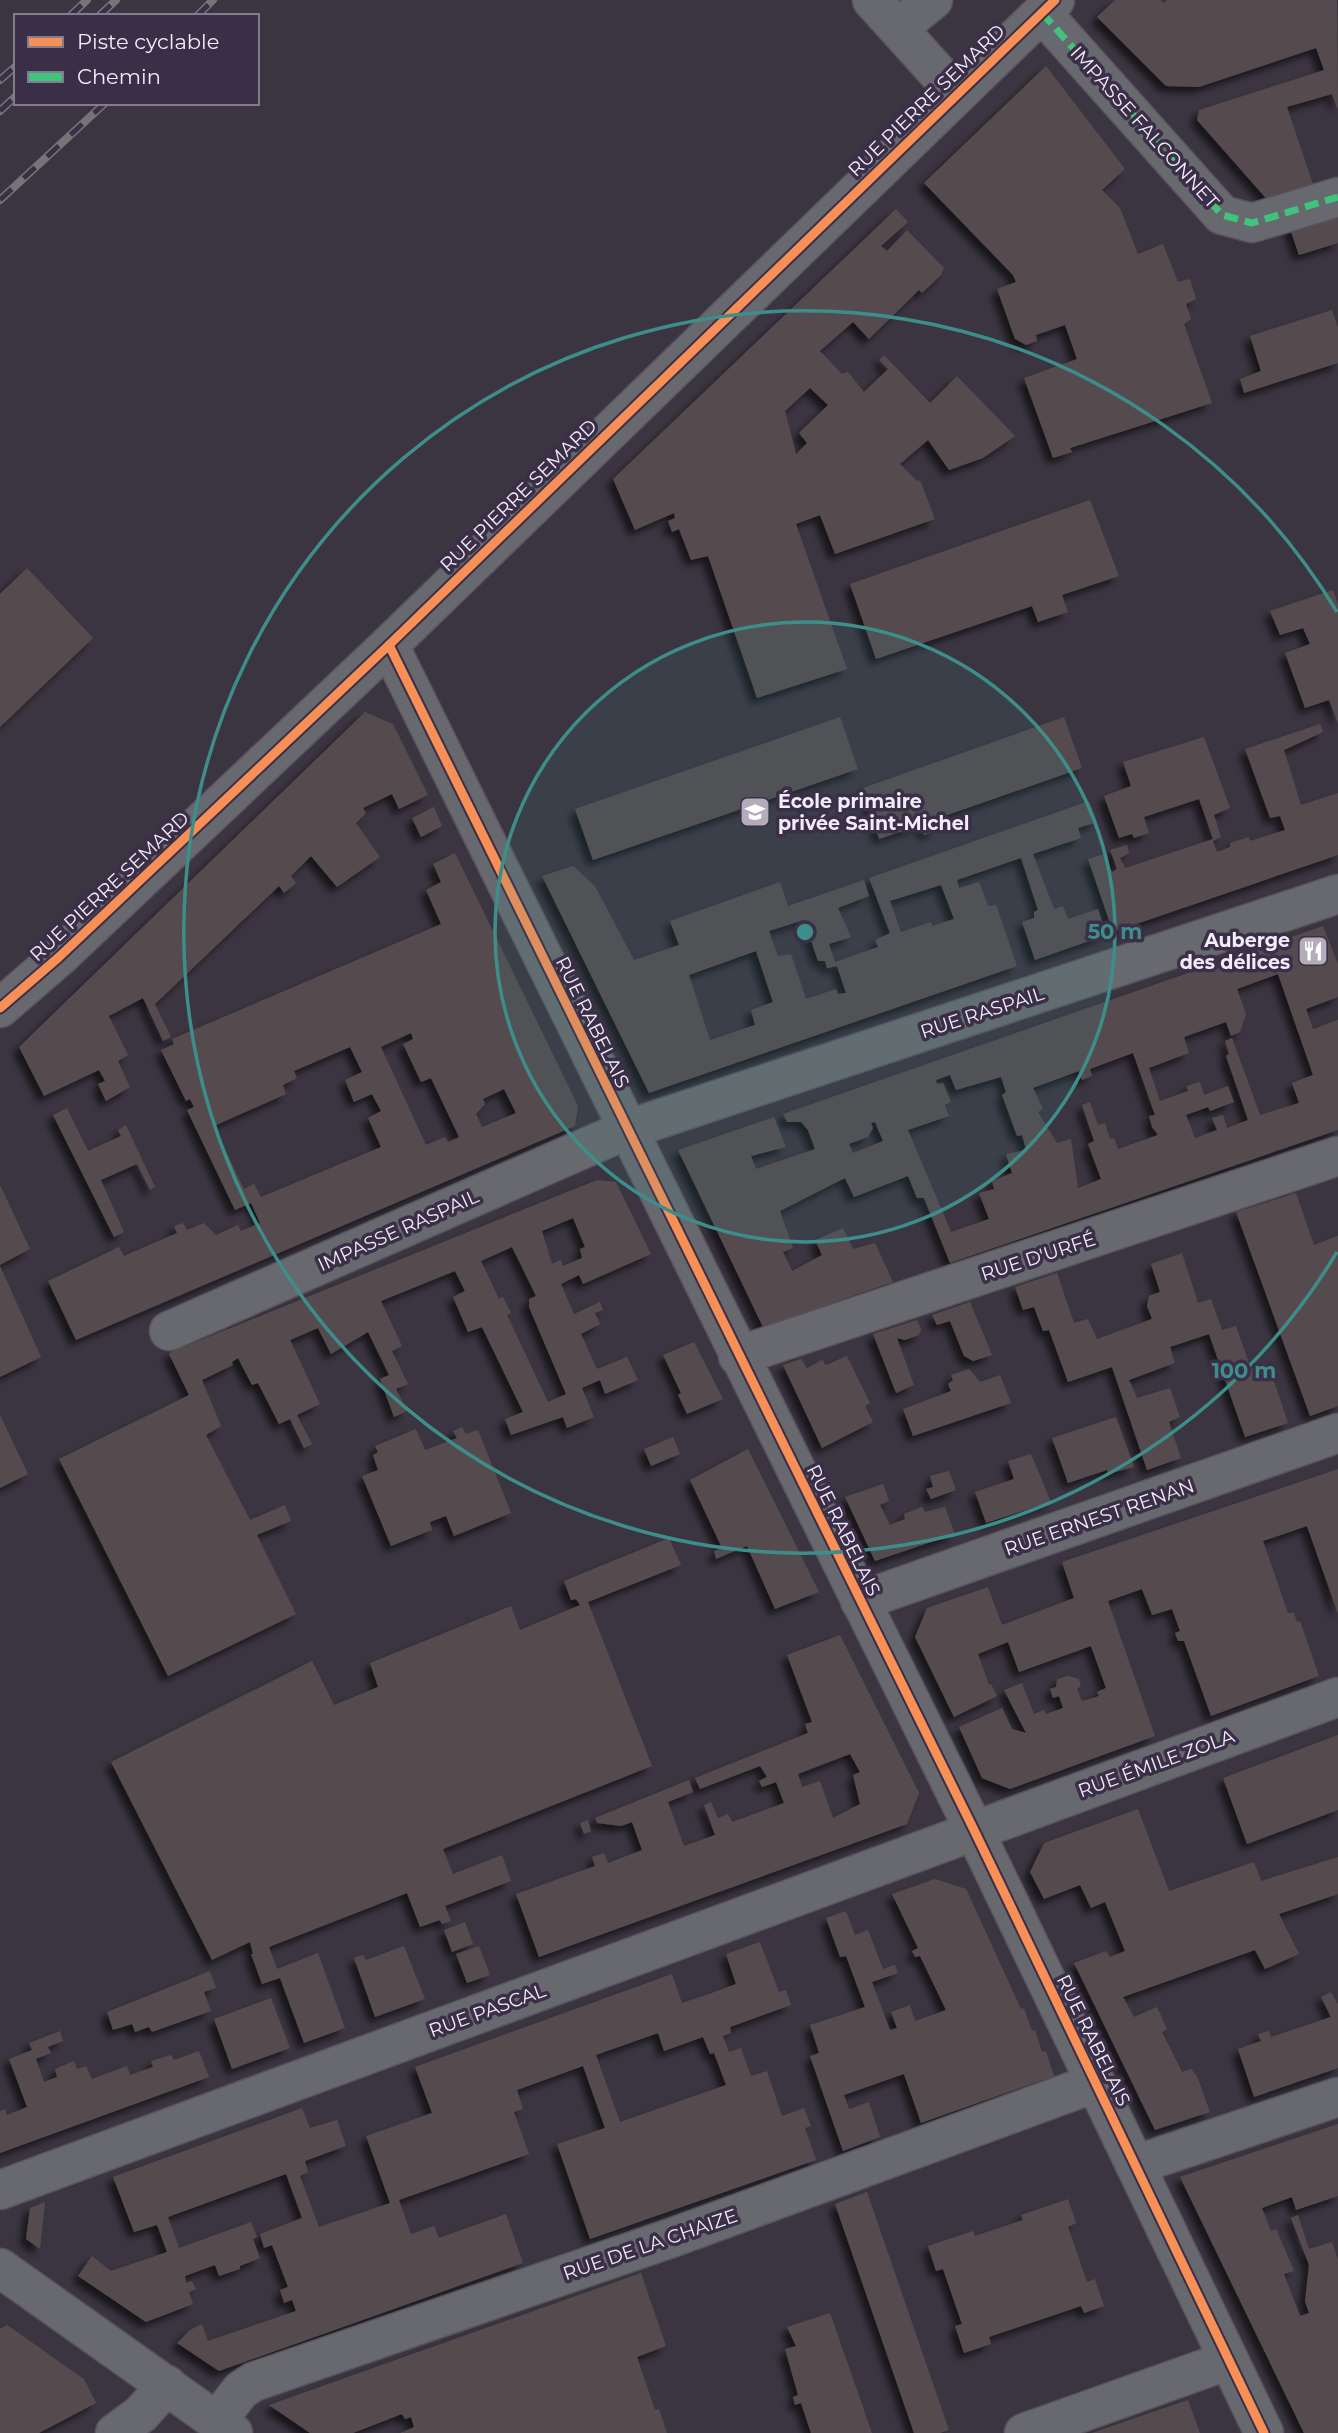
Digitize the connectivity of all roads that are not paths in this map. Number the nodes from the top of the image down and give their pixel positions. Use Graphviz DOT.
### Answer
graph roads {
  1 [pos="872,0"];
  2 [pos="933,0"];
  3 [pos="1049,6"];
  4 [pos="898,28"];
  5 [pos="957,94"];
  6 [pos="1338,197"];
  7 [pos="389,645"];
  8 [pos="1338,894"];
  9 [pos="0,1008"];
  10 [pos="626,1130"];
  11 [pos="1338,1156"];
  12 [pos="169,1331"];
  13 [pos="738,1356"];
  14 [pos="1338,1433"];
  15 [pos="860,1601"];
  16 [pos="1338,1697"];
  17 [pos="974,1830"];
  18 [pos="1096,2083"];
  19 [pos="1338,2097"];
  20 [pos="1135,2165"];
  21 [pos="0,2190"];
  22 [pos="0,2268"];
  23 [pos="1229,2360"];
  24 [pos="167,2385"];
  25 [pos="225,2427"];
  26 [pos="114,2433"];
  27 [pos="1024,2433"];
  28 [pos="1264,2433"];
  1 -- 4 [label="street"];
  2 -- 4 [label="street"];
  3 -- 5 [label="street, RUE PIERRE SEMARD"];
  3 -- 6 [label="street, IMPASSE FALCONNET"];
  4 -- 5 [label="street"];
  5 -- 7 [label="street, RUE PIERRE SEMARD"];
  7 -- 9 [label="street, RUE PIERRE SEMARD"];
  7 -- 10 [label="street, RUE RABELAIS"];
  8 -- 10 [label="street, RUE RASPAIL"];
  10 -- 12 [label="street, IMPASSE RASPAIL"];
  10 -- 13 [label="street, RUE RABELAIS"];
  11 -- 13 [label="street, RUE D'URFÉ"];
  13 -- 15 [label="street, RUE RABELAIS"];
  14 -- 15 [label="street, RUE ERNEST RENAN"];
  15 -- 17 [label="street, RUE RABELAIS"];
  16 -- 17 [label="street, RUE ÉMILE ZOLA"];
  17 -- 18 [label="street, RUE RABELAIS"];
  17 -- 21 [label="street, RUE PASCAL"];
  18 -- 20 [label="street, RUE RABELAIS"];
  18 -- 25 [label="street, RUE DE LA CHAIZE"];
  19 -- 20 [label="street"];
  20 -- 23 [label="street, RUE RABELAIS"];
  22 -- 24 [label="street"];
  23 -- 27 [label="street"];
  23 -- 28 [label="street, RUE RABELAIS"];
  24 -- 25 [label="street"];
  24 -- 26 [label="street"];
}
